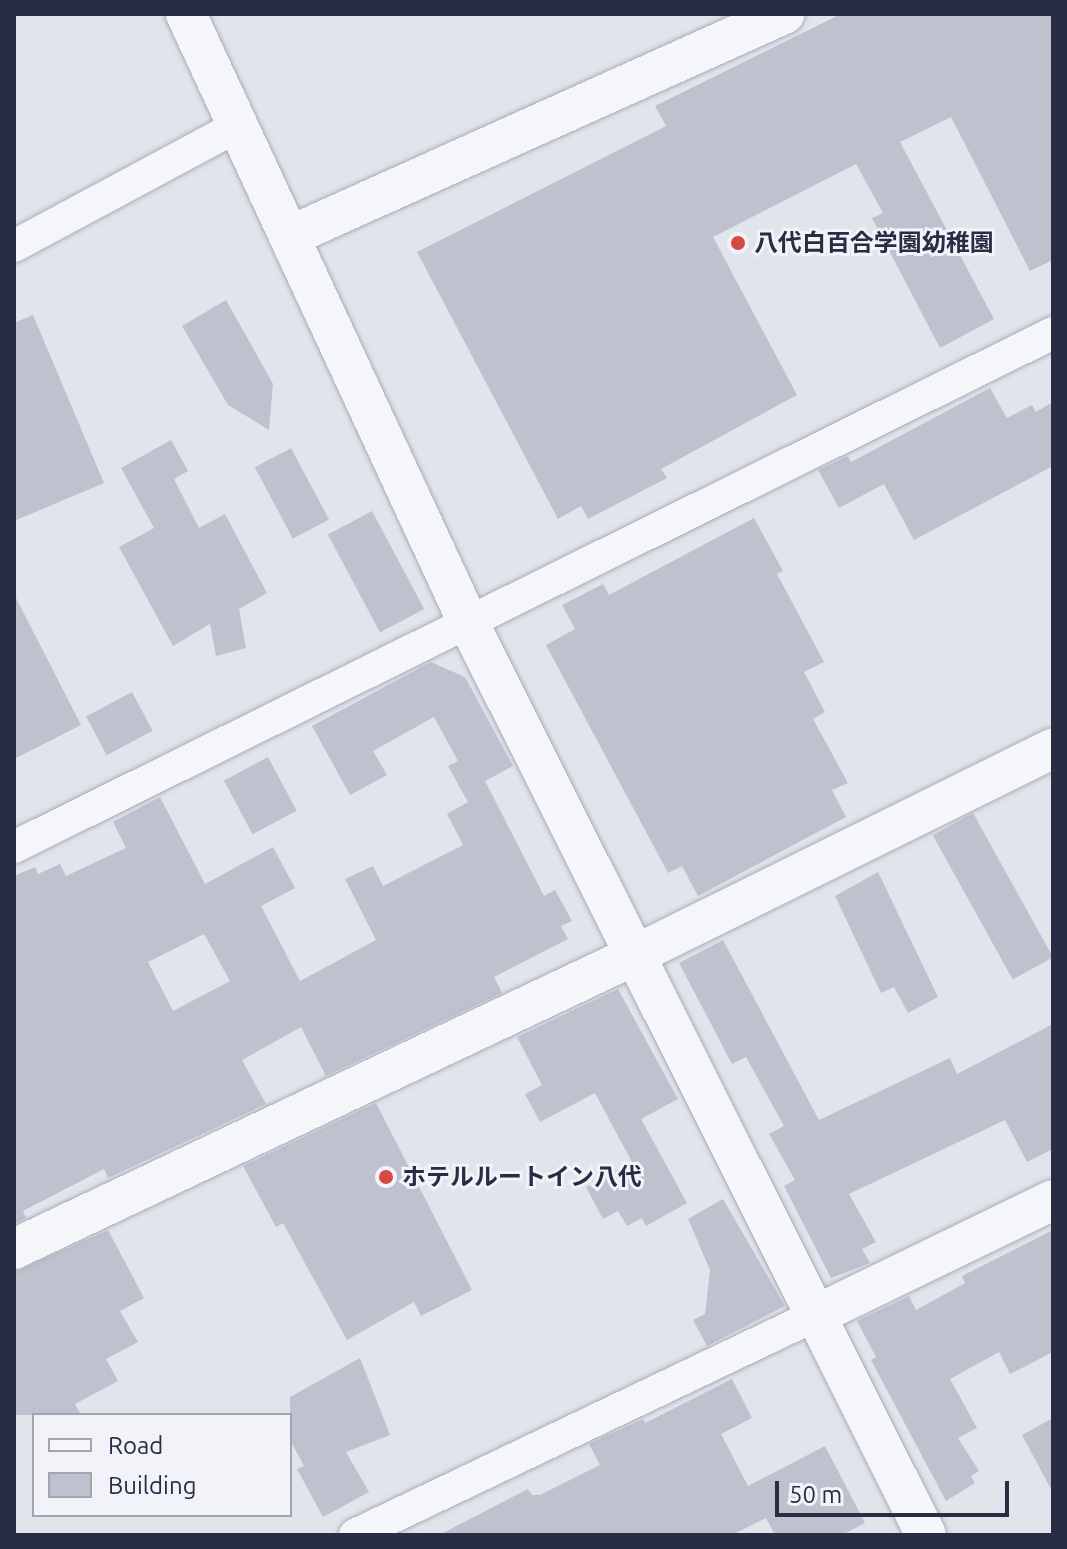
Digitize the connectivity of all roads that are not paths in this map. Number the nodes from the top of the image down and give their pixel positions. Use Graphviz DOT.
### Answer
graph roads {
  1 [pos="186,14"];
  2 [pos="784,14"];
  3 [pos="238,126"];
  4 [pos="290,236"];
  5 [pos="14,246"];
  6 [pos="1053,333"];
  7 [pos="468,622"];
  8 [pos="1053,748"];
  9 [pos="14,847"];
  10 [pos="635,955"];
  11 [pos="1053,1200"];
  12 [pos="14,1249"];
  13 [pos="816,1315"];
  14 [pos="355,1535"];
  15 [pos="926,1535"];
  1 -- 3 [label="street"];
  2 -- 4 [label="street"];
  3 -- 4 [label="street"];
  3 -- 5 [label="street"];
  4 -- 7 [label="street"];
  6 -- 7 [label="street"];
  7 -- 9 [label="street"];
  7 -- 10 [label="street"];
  8 -- 10 [label="street"];
  10 -- 12 [label="street"];
  10 -- 13 [label="street"];
  11 -- 13 [label="street"];
  13 -- 14 [label="street"];
  13 -- 15 [label="street"];
}
